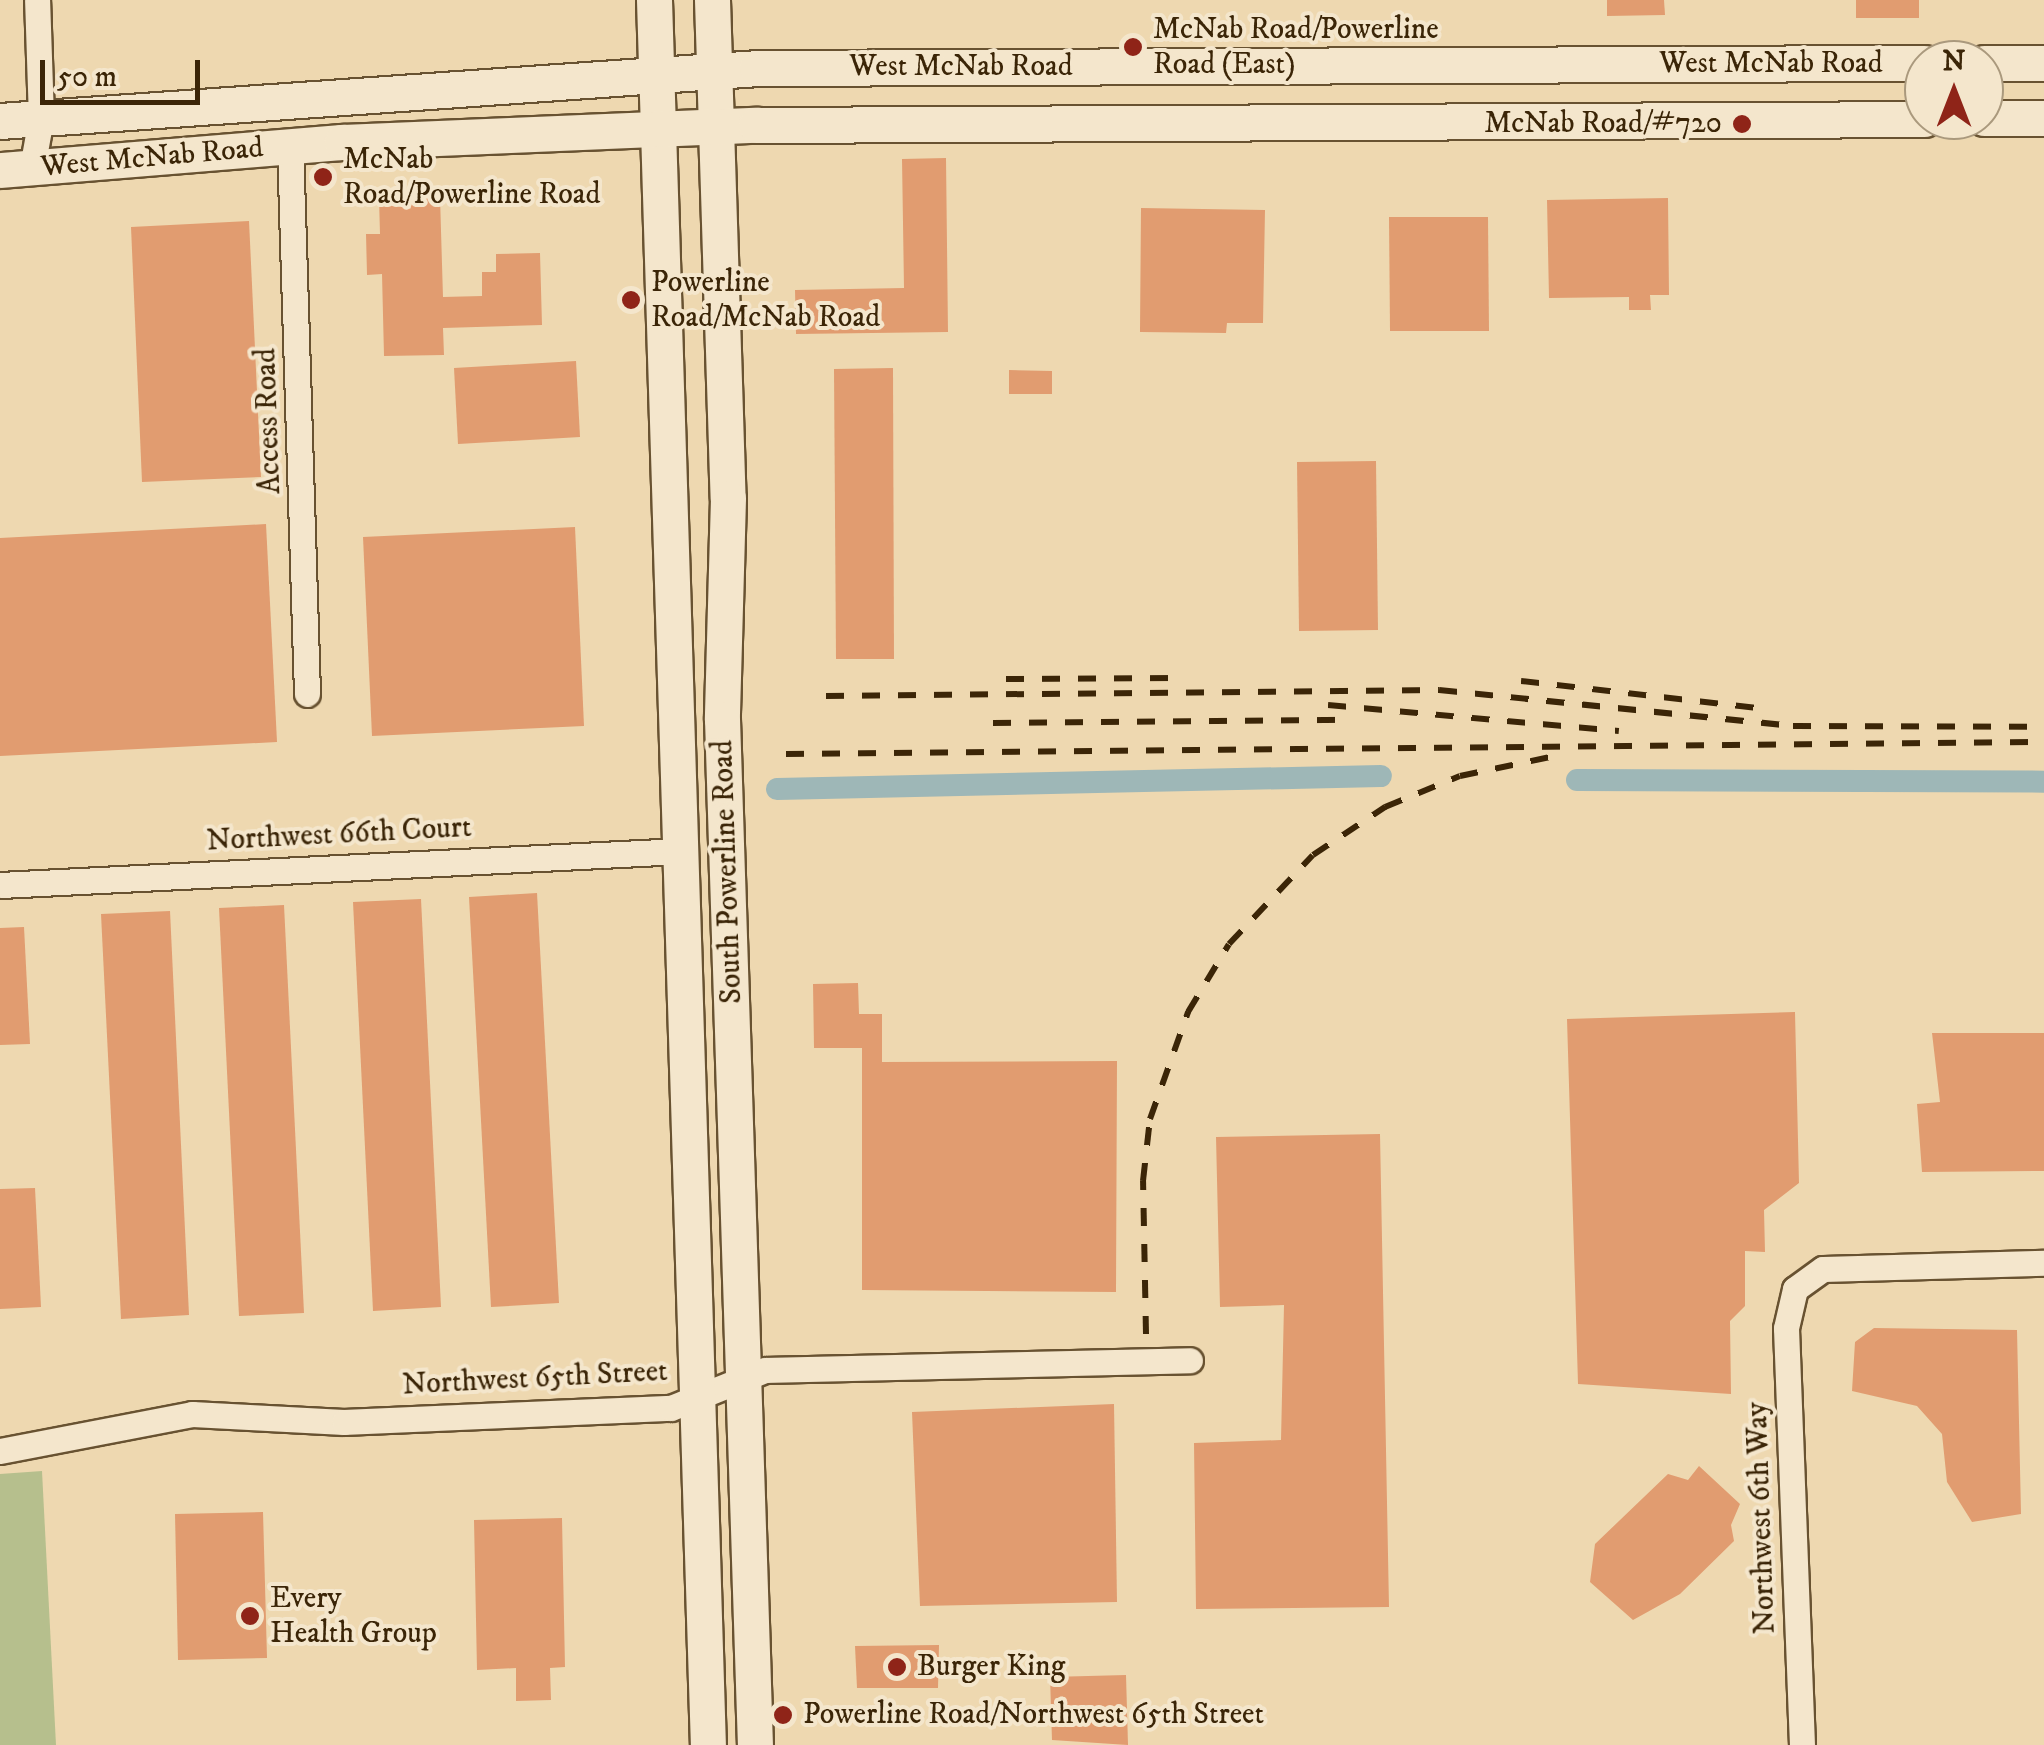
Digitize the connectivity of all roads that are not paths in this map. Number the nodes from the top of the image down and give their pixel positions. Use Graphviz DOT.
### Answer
graph roads {
  1 [pos="37,0"];
  2 [pos="654,0"];
  3 [pos="712,0"];
  4 [pos="1904,63"];
  5 [pos="2004,63"];
  6 [pos="2044,63"];
  7 [pos="714,72"];
  8 [pos="655,77"];
  9 [pos="41,118"];
  10 [pos="1904,118"];
  11 [pos="2004,118"];
  12 [pos="2044,118"];
  13 [pos="0,120"];
  14 [pos="716,126"];
  15 [pos="657,128"];
  16 [pos="290,146"];
  17 [pos="16,169"];
  18 [pos="307,694"];
  19 [pos="680,851"];
  20 [pos="0,884"];
  21 [pos="2044,1263"];
  22 [pos="1190,1360"];
  23 [pos="744,1378"];
  24 [pos="698,1398"];
  25 [pos="0,1451"];
  26 [pos="708,1745"];
  27 [pos="756,1745"];
  28 [pos="1802,1745"];
  1 -- 9 [label="street"];
  2 -- 8 [label="main road, South Powerline Road"];
  3 -- 7 [label="main road, South Powerline Road"];
  4 -- 7 [label="main road, West McNab Road"];
  5 -- 6 [label="main road"];
  7 -- 8 [label="main road, West McNab Road"];
  7 -- 14 [label="main road, South Powerline Road"];
  8 -- 9 [label="main road, West McNab Road"];
  8 -- 15 [label="main road, South Powerline Road"];
  9 -- 13 [label="main road, West McNab Road"];
  9 -- 17 [label="street"];
  10 -- 14 [label="main road, West McNab Road"];
  11 -- 12 [label="main road"];
  14 -- 15 [label="main road, West McNab Road"];
  14 -- 23 [label="main road, South Powerline Road"];
  15 -- 16 [label="main road, West McNab Road"];
  15 -- 19 [label="main road, South Powerline Road"];
  16 -- 17 [label="main road, West McNab Road"];
  16 -- 18 [label="street, Access Road"];
  19 -- 20 [label="street, Northwest 66th Court"];
  19 -- 24 [label="main road, South Powerline Road"];
  21 -- 28 [label="street, Northwest 6th Way"];
  22 -- 23 [label="street, Northwest 65th Street"];
  23 -- 24 [label="street, Northwest 65th Street"];
  23 -- 27 [label="main road, South Powerline Road"];
  24 -- 25 [label="street, Northwest 65th Street"];
  24 -- 26 [label="main road, South Powerline Road"];
}
